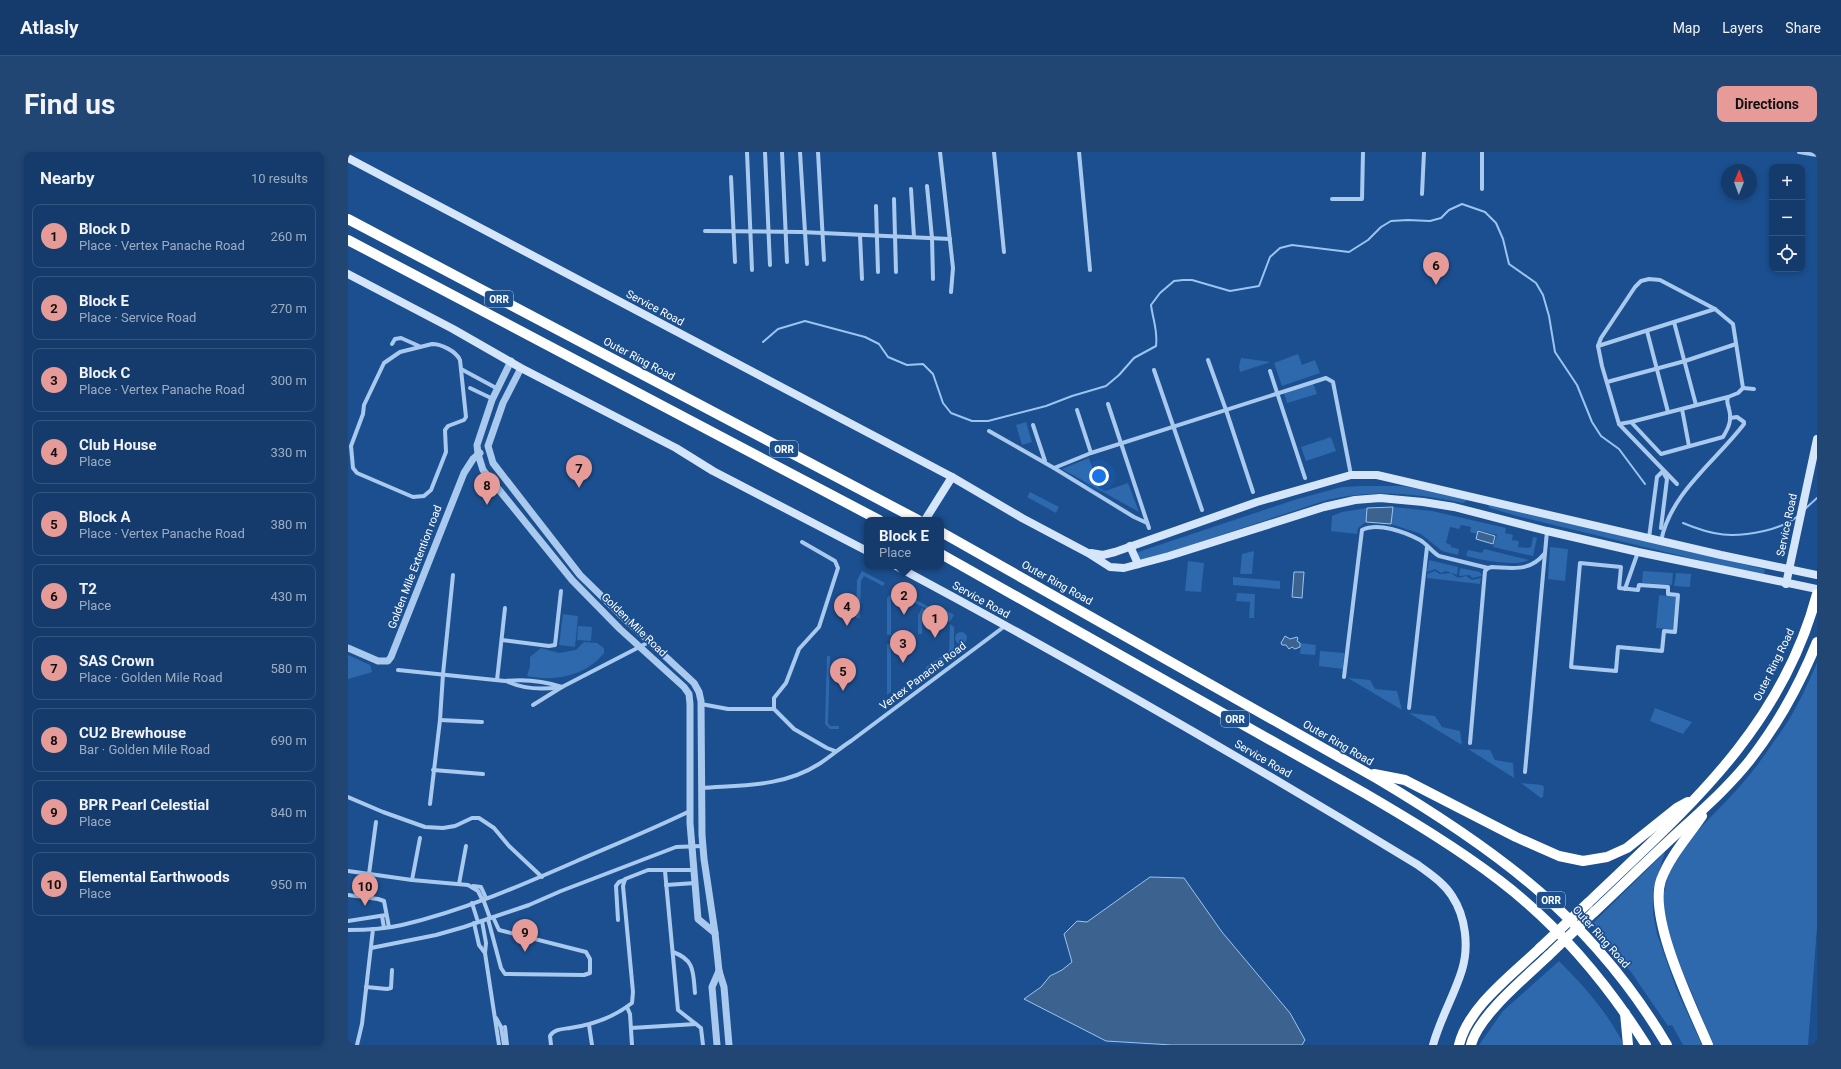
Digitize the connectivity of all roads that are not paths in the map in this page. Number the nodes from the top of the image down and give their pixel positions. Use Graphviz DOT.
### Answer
graph roads {
  1 [pos="747,152"];
  2 [pos="765,152"];
  3 [pos="782,152"];
  4 [pos="800,152"];
  5 [pos="818,152"];
  6 [pos="940,152"];
  7 [pos="994,152"];
  8 [pos="1079,152"];
  9 [pos="1364,152"];
  10 [pos="1424,152"];
  11 [pos="1482,152"];
  12 [pos="1799,152"];
  13 [pos="1811,153"];
  14 [pos="1817,156"];
  15 [pos="348,158"];
  16 [pos="731,177"];
  17 [pos="927,186"];
  18 [pos="911,189"];
  19 [pos="1482,189"];
  20 [pos="1422,194"];
  21 [pos="894,199"];
  22 [pos="1332,199"];
  23 [pos="876,206"];
  24 [pos="348,219"];
  25 [pos="705,231"];
  26 [pos="735,231"];
  27 [pos="750,232"];
  28 [pos="769,232"];
  29 [pos="787,232"];
  30 [pos="806,232"];
  31 [pos="823,233"];
  32 [pos="860,235"];
  33 [pos="877,236"];
  34 [pos="895,236"];
  35 [pos="914,237"];
  36 [pos="932,238"];
  37 [pos="950,239"];
  38 [pos="348,240"];
  39 [pos="1004,252"];
  40 [pos="824,260"];
  41 [pos="735,262"];
  42 [pos="787,262"];
  43 [pos="807,264"];
  44 [pos="770,265"];
  45 [pos="752,270"];
  46 [pos="1090,270"];
  47 [pos="878,272"];
  48 [pos="896,272"];
  49 [pos="348,274"];
  50 [pos="862,279"];
  51 [pos="933,279"];
  52 [pos="951,292"];
  53 [pos="1715,309"];
  54 [pos="1674,322"];
  55 [pos="1647,330"];
  56 [pos="392,344"];
  57 [pos="1736,344"];
  58 [pos="420,346"];
  59 [pos="1598,346"];
  60 [pos="1208,360"];
  61 [pos="511,361"];
  62 [pos="1685,361"];
  63 [pos="521,368"];
  64 [pos="461,369"];
  65 [pos="1657,369"];
  66 [pos="1154,370"];
  67 [pos="1270,371"];
  68 [pos="1607,382"];
  69 [pos="470,388"];
  70 [pos="1743,388"];
  71 [pos="498,389"];
  72 [pos="1754,389"];
  73 [pos="1277,393"];
  74 [pos="1728,397"];
  75 [pos="493,399"];
  76 [pos="1108,404"];
  77 [pos="1696,405"];
  78 [pos="1682,409"];
  79 [pos="1077,410"];
  80 [pos="1226,410"];
  81 [pos="1668,412"];
  82 [pos="1730,418"];
  83 [pos="1631,422"];
  84 [pos="1619,424"];
  85 [pos="1033,425"];
  86 [pos="1173,426"];
  87 [pos="989,431"];
  88 [pos="1817,439"];
  89 [pos="1122,443"];
  90 [pos="349,446"];
  91 [pos="1689,446"];
  92 [pos="489,450"];
  93 [pos="1091,453"];
  94 [pos="478,454"];
  95 [pos="1045,462"];
  96 [pos="1054,468"];
  97 [pos="1663,471"];
  98 [pos="1351,475"];
  99 [pos="952,477"];
  100 [pos="1305,478"];
  101 [pos="1656,483"];
  102 [pos="1666,484"];
  103 [pos="1677,484"];
  104 [pos="1252,492"];
  105 [pos="1480,499"];
  106 [pos="1202,510"];
  107 [pos="1477,512"];
  108 [pos="872,517"];
  109 [pos="912,517"];
  110 [pos="927,517"];
  111 [pos="1147,523"];
  112 [pos="1149,528"];
  113 [pos="1548,531"];
  114 [pos="944,534"];
  115 [pos="1649,538"];
  116 [pos="1660,541"];
  117 [pos="802,542"];
  118 [pos="1130,546"];
  119 [pos="1427,546"];
  120 [pos="864,549"];
  121 [pos="1088,552"];
  122 [pos="1638,552"];
  123 [pos="1545,553"];
  124 [pos="944,556"];
  125 [pos="1138,564"];
  126 [pos="1488,568"];
  127 [pos="903,569"];
  128 [pos="1789,569"];
  129 [pos="453,575"];
  130 [pos="1817,575"];
  131 [pos="1786,584"];
  132 [pos="1624,589"];
  133 [pos="1817,589"];
  134 [pos="562,591"];
  135 [pos="1817,595"];
  136 [pos="504,608"];
  137 [pos="1005,626"];
  138 [pos="502,640"];
  139 [pos="649,642"];
  140 [pos="1817,642"];
  141 [pos="639,646"];
  142 [pos="348,648"];
  143 [pos="398,670"];
  144 [pos="443,674"];
  145 [pos="1344,677"];
  146 [pos="497,680"];
  147 [pos="562,686"];
  148 [pos="701,704"];
  149 [pos="533,705"];
  150 [pos="1410,708"];
  151 [pos="774,710"];
  152 [pos="440,720"];
  153 [pos="482,722"];
  154 [pos="1470,743"];
  155 [pos="835,751"];
  156 [pos="433,770"];
  157 [pos="1524,772"];
  158 [pos="1366,773"];
  159 [pos="483,774"];
  160 [pos="702,788"];
  161 [pos="348,797"];
  162 [pos="1696,797"];
  163 [pos="430,804"];
  164 [pos="1710,805"];
  165 [pos="690,811"];
  166 [pos="376,822"];
  167 [pos="420,838"];
  168 [pos="466,846"];
  169 [pos="691,846"];
  170 [pos="703,846"];
  171 [pos="693,870"];
  172 [pos="348,871"];
  173 [pos="665,871"];
  174 [pos="369,874"];
  175 [pos="542,877"];
  176 [pos="625,879"];
  177 [pos="412,880"];
  178 [pos="695,883"];
  179 [pos="459,884"];
  180 [pos="666,885"];
  181 [pos="348,895"];
  182 [pos="484,898"];
  183 [pos="472,903"];
  184 [pos="384,915"];
  185 [pos="490,918"];
  186 [pos="618,920"];
  187 [pos="348,921"];
  188 [pos="478,922"];
  189 [pos="387,927"];
  190 [pos="373,929"];
  191 [pos="498,929"];
  192 [pos="348,930"];
  193 [pos="491,932"];
  194 [pos="715,933"];
  195 [pos="371,948"];
  196 [pos="673,952"];
  197 [pos="485,953"];
  198 [pos="392,970"];
  199 [pos="719,971"];
  200 [pos="366,987"];
  201 [pos="695,993"];
  202 [pos="627,1007"];
  203 [pos="1625,1012"];
  204 [pos="494,1016"];
  205 [pos="696,1024"];
  206 [pos="589,1025"];
  207 [pos="505,1027"];
  208 [pos="631,1028"];
  209 [pos="357,1045"];
  210 [pos="498,1045"];
  211 [pos="504,1045"];
  212 [pos="507,1045"];
  213 [pos="551,1045"];
  214 [pos="592,1045"];
  215 [pos="632,1045"];
  216 [pos="703,1045"];
  217 [pos="717,1045"];
  218 [pos="729,1045"];
  219 [pos="1433,1045"];
  220 [pos="1459,1045"];
  221 [pos="1470,1045"];
  222 [pos="1628,1045"];
  223 [pos="1646,1045"];
  224 [pos="1667,1045"];
  225 [pos="1708,1045"];
  1 -- 27 [label="street"];
  2 -- 28 [label="street"];
  3 -- 29 [label="street"];
  4 -- 30 [label="street"];
  5 -- 31 [label="street"];
  6 -- 37 [label="street"];
  7 -- 39 [label="street"];
  8 -- 46 [label="street"];
  9 -- 22 [label="street"];
  10 -- 20 [label="street"];
  11 -- 19 [label="street"];
  12 -- 13 [label="street"];
  13 -- 14 [label="street"];
  15 -- 99 [label="main road, Service Road"];
  16 -- 26 [label="street"];
  17 -- 36 [label="street"];
  18 -- 35 [label="street"];
  21 -- 34 [label="street"];
  23 -- 33 [label="street"];
  24 -- 109 [label="highway, Outer Ring Road / ORR"];
  25 -- 26 [label="street"];
  26 -- 27 [label="street"];
  26 -- 41 [label="street"];
  27 -- 28 [label="street"];
  27 -- 45 [label="street"];
  28 -- 29 [label="street"];
  28 -- 44 [label="street"];
  29 -- 30 [label="street"];
  29 -- 42 [label="street"];
  30 -- 31 [label="street"];
  30 -- 43 [label="street"];
  31 -- 32 [label="street"];
  31 -- 40 [label="street"];
  32 -- 33 [label="street"];
  32 -- 50 [label="street"];
  33 -- 34 [label="street"];
  33 -- 47 [label="street"];
  34 -- 35 [label="street"];
  34 -- 48 [label="street"];
  35 -- 36 [label="street"];
  36 -- 37 [label="street"];
  36 -- 51 [label="street"];
  37 -- 52 [label="street"];
  38 -- 108 [label="highway, ORR"];
  49 -- 61 [label="main road"];
  53 -- 54 [label="street"];
  53 -- 57 [label="street"];
  53 -- 59 [label="street"];
  54 -- 55 [label="street"];
  54 -- 62 [label="street"];
  55 -- 59 [label="street"];
  55 -- 65 [label="street"];
  56 -- 58 [label="street"];
  57 -- 62 [label="street"];
  57 -- 70 [label="street"];
  58 -- 64 [label="street"];
  58 -- 90 [label="street"];
  59 -- 68 [label="street"];
  60 -- 80 [label="street"];
  61 -- 63 [label="main road"];
  61 -- 71 [label="street, Golden Mile Road"];
  62 -- 65 [label="street"];
  62 -- 77 [label="street"];
  63 -- 92 [label="street"];
  63 -- 120 [label="main road"];
  64 -- 71 [label="street"];
  64 -- 90 [label="street"];
  65 -- 68 [label="street"];
  65 -- 81 [label="street"];
  66 -- 86 [label="street"];
  67 -- 73 [label="street"];
  68 -- 84 [label="street"];
  69 -- 75 [label="street"];
  70 -- 72 [label="street"];
  70 -- 74 [label="street"];
  71 -- 75 [label="street, Golden Mile Road"];
  73 -- 80 [label="street"];
  73 -- 98 [label="street"];
  73 -- 100 [label="street"];
  74 -- 77 [label="street"];
  74 -- 82 [label="street"];
  75 -- 94 [label="street, Golden Mile Road"];
  76 -- 89 [label="street"];
  77 -- 78 [label="street"];
  78 -- 81 [label="street"];
  78 -- 91 [label="street"];
  79 -- 93 [label="street"];
  80 -- 86 [label="street"];
  80 -- 104 [label="street"];
  81 -- 83 [label="street"];
  82 -- 91 [label="street"];
  82 -- 116 [label="street"];
  83 -- 84 [label="street"];
  83 -- 91 [label="street"];
  84 -- 97 [label="street"];
  85 -- 95 [label="street"];
  86 -- 89 [label="street"];
  86 -- 106 [label="street"];
  87 -- 95 [label="street"];
  88 -- 128 [label="main road, Service Road"];
  89 -- 93 [label="street"];
  89 -- 111 [label="street"];
  92 -- 94 [label="street"];
  92 -- 139 [label="street, Golden Mile Road"];
  93 -- 96 [label="street"];
  94 -- 141 [label="street, Golden Mile Road"];
  94 -- 142 [label="street, Golden Mile Extention road"];
  95 -- 96 [label="street"];
  96 -- 111 [label="street"];
  97 -- 101 [label="street"];
  97 -- 102 [label="street"];
  97 -- 103 [label="street"];
  98 -- 105 [label="main road"];
  98 -- 118 [label="main road"];
  99 -- 110 [label="main road"];
  99 -- 121 [label="main road, Service Road"];
  101 -- 102 [label="street"];
  101 -- 115 [label="street"];
  102 -- 116 [label="street"];
  105 -- 107 [label="main road"];
  105 -- 115 [label="main road"];
  107 -- 113 [label="main road, Service Road"];
  107 -- 125 [label="main road, Service Road"];
  111 -- 112 [label="street"];
  113 -- 122 [label="main road, Service Road"];
  113 -- 123 [label="street"];
  114 -- 158 [label="highway, Outer Ring Road / ORR"];
  115 -- 116 [label="main road"];
  116 -- 128 [label="main road"];
  117 -- 151 [label="street"];
  118 -- 121 [label="main road"];
  118 -- 125 [label="main road"];
  119 -- 126 [label="street"];
  119 -- 145 [label="street"];
  119 -- 150 [label="street"];
  121 -- 125 [label="main road, Service Road"];
  122 -- 131 [label="main road, Service Road"];
  122 -- 132 [label="street"];
  123 -- 126 [label="street"];
  123 -- 157 [label="street"];
  124 -- 203 [label="highway, ORR"];
  126 -- 154 [label="street"];
  127 -- 137 [label="main road, Service Road"];
  128 -- 130 [label="main road"];
  128 -- 131 [label="main road, Service Road"];
  129 -- 144 [label="street"];
  131 -- 133 [label="main road"];
  132 -- 132 [label="street"];
  134 -- 138 [label="street"];
  135 -- 162 [label="highway, Outer Ring Road"];
  136 -- 138 [label="street"];
  137 -- 155 [label="street, Vertex Panache Road"];
  137 -- 219 [label="main road, Service Road"];
  138 -- 146 [label="street"];
  139 -- 141 [label="street"];
  139 -- 148 [label="street, Golden Mile Road"];
  140 -- 164 [label="highway"];
  141 -- 147 [label="street"];
  141 -- 165 [label="street, Golden Mile Road"];
  143 -- 144 [label="street"];
  144 -- 146 [label="street"];
  144 -- 152 [label="street"];
  146 -- 147 [label="street"];
  147 -- 149 [label="street"];
  148 -- 151 [label="street"];
  148 -- 160 [label="street, Golden Mile Road"];
  151 -- 155 [label="street"];
  152 -- 153 [label="street"];
  152 -- 156 [label="street"];
  155 -- 160 [label="street, Vertex Panache Road"];
  156 -- 159 [label="street"];
  156 -- 163 [label="street"];
  158 -- 162 [label="highway"];
  158 -- 224 [label="highway, Outer Ring Road / ORR"];
  160 -- 170 [label="street, Golden Mile Road"];
  161 -- 175 [label="street"];
  162 -- 220 [label="highway, Outer Ring Road, bridge"];
  164 -- 221 [label="highway, bridge"];
  164 -- 225 [label="highway"];
  165 -- 169 [label="street, Golden Mile Road"];
  165 -- 175 [label="street"];
  166 -- 174 [label="street"];
  167 -- 177 [label="street"];
  168 -- 179 [label="street"];
  169 -- 170 [label="street"];
  169 -- 171 [label="street, Golden Mile Road"];
  169 -- 185 [label="street"];
  170 -- 194 [label="street, Golden Mile Road"];
  171 -- 173 [label="street"];
  171 -- 178 [label="street, Golden Mile Road"];
  172 -- 174 [label="street"];
  173 -- 176 [label="street"];
  173 -- 180 [label="street"];
  174 -- 177 [label="street"];
  175 -- 182 [label="street"];
  176 -- 186 [label="street"];
  176 -- 202 [label="street"];
  177 -- 179 [label="street"];
  178 -- 180 [label="street"];
  178 -- 194 [label="street, Golden Mile Road"];
  179 -- 182 [label="street"];
  180 -- 196 [label="street"];
  181 -- 184 [label="street"];
  182 -- 183 [label="street"];
  182 -- 185 [label="street"];
  183 -- 188 [label="street"];
  183 -- 189 [label="street"];
  184 -- 187 [label="street"];
  184 -- 189 [label="street"];
  185 -- 188 [label="street"];
  185 -- 191 [label="street"];
  185 -- 193 [label="street"];
  188 -- 195 [label="street"];
  188 -- 197 [label="street"];
  188 -- 197 [label="street"];
  189 -- 190 [label="street"];
  190 -- 192 [label="street"];
  190 -- 195 [label="street"];
  191 -- 193 [label="street"];
  191 -- 193 [label="street"];
  194 -- 199 [label="street, Golden Mile Road"];
  195 -- 200 [label="street"];
  196 -- 201 [label="street"];
  196 -- 205 [label="street"];
  197 -- 204 [label="street"];
  198 -- 200 [label="street"];
  199 -- 217 [label="street, Golden Mile Road"];
  199 -- 218 [label="street, Golden Mile Road"];
  200 -- 209 [label="street"];
  202 -- 206 [label="street"];
  202 -- 208 [label="street"];
  203 -- 222 [label="highway"];
  203 -- 223 [label="highway, ORR"];
  204 -- 210 [label="street"];
  204 -- 211 [label="street"];
  205 -- 208 [label="street"];
  205 -- 216 [label="street"];
  206 -- 213 [label="street"];
  206 -- 214 [label="street"];
  207 -- 212 [label="street"];
  208 -- 215 [label="street"];
}
